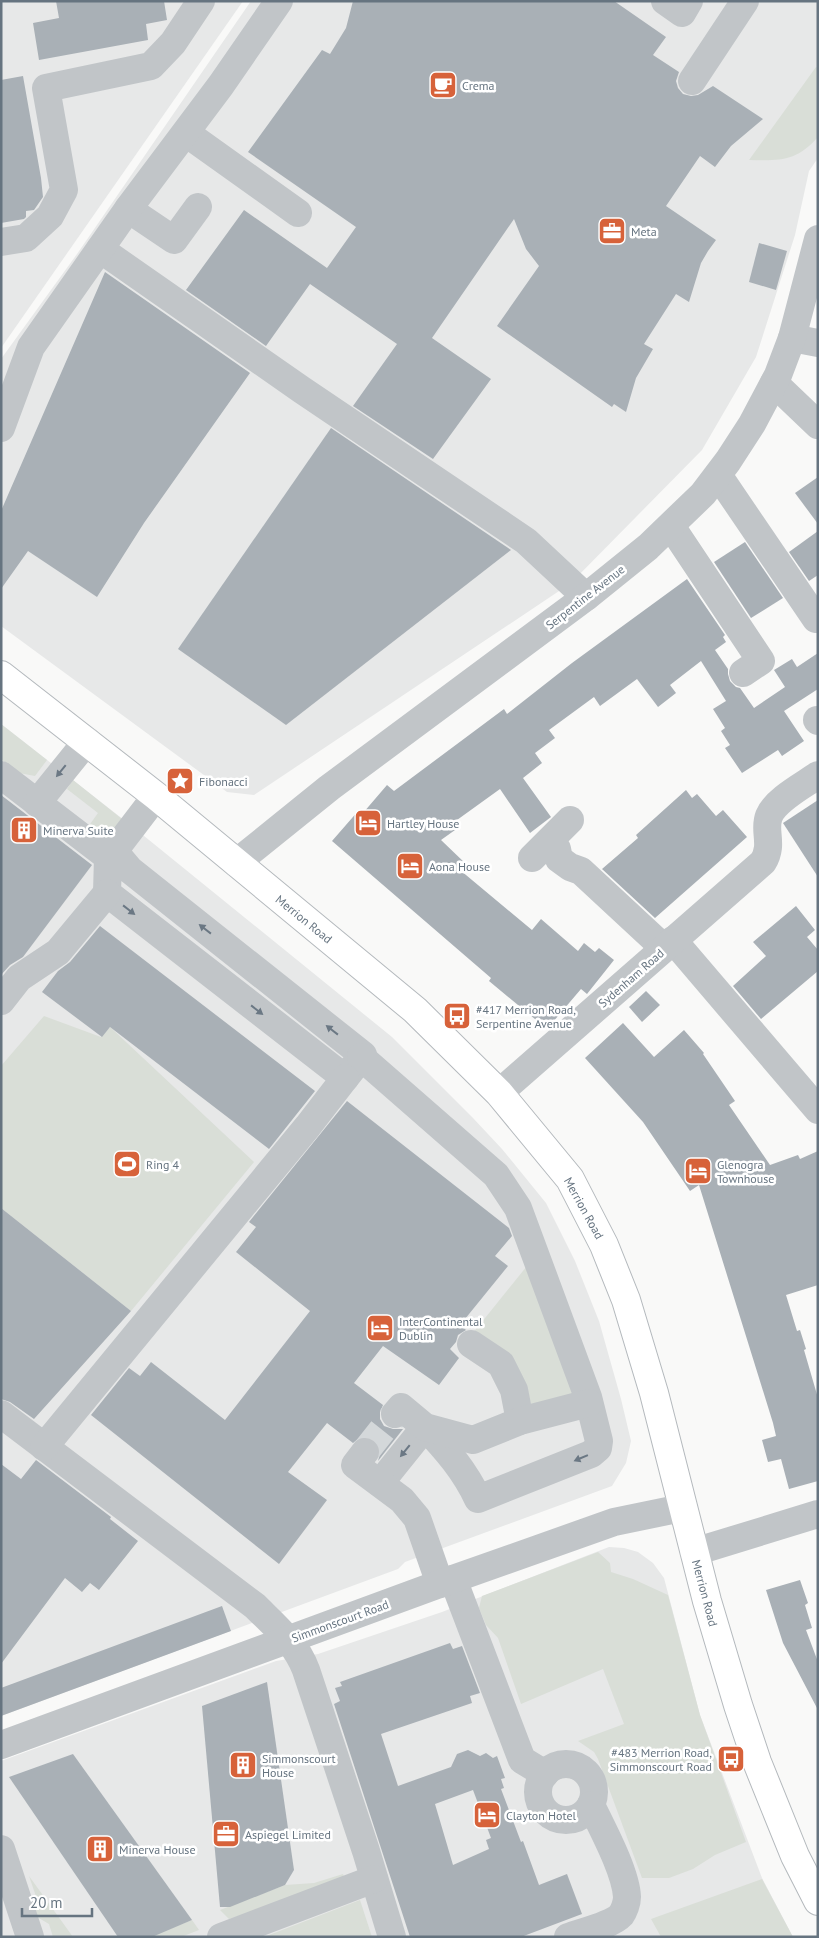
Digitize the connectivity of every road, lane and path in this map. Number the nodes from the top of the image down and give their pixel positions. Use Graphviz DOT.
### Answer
graph roads {
  1 [pos="201,1"];
  2 [pos="279,1"];
  3 [pos="666,1"];
  4 [pos="689,1"];
  5 [pos="746,1"];
  6 [pos="692,81"];
  7 [pos="186,133"];
  8 [pos="198,207"];
  9 [pos="128,209"];
  10 [pos="298,213"];
  11 [pos="818,239"];
  12 [pos="1,242"];
  13 [pos="100,249"];
  14 [pos="805,341"];
  15 [pos="774,383"];
  16 [pos="818,425"];
  17 [pos="1,428"];
  18 [pos="718,475"];
  19 [pos="671,526"];
  20 [pos="586,597"];
  21 [pos="816,619"];
  22 [pos="743,673"];
  23 [pos="1,675"];
  24 [pos="86,741"];
  25 [pos="1,774"];
  26 [pos="818,775"];
  27 [pos="156,796"];
  28 [pos="36,802"];
  29 [pos="570,820"];
  30 [pos="111,854"];
  31 [pos="236,864"];
  32 [pos="107,893"];
  33 [pos="669,944"];
  34 [pos="1,1001"];
  35 [pos="353,1068"];
  36 [pos="499,1093"];
  37 [pos="818,1110"];
  38 [pos="472,1344"];
  39 [pos="589,1402"];
  40 [pos="1,1414"];
  41 [pos="395,1414"];
  42 [pos="520,1421"];
  43 [pos="425,1426"];
  44 [pos="473,1440"];
  45 [pos="44,1447"];
  46 [pos="365,1452"];
  47 [pos="469,1479"];
  48 [pos="380,1483"];
  49 [pos="682,1508"];
  50 [pos="818,1514"];
  51 [pos="694,1552"];
  52 [pos="447,1582"];
  53 [pos="289,1640"];
  54 [pos="1,1745"];
  55 [pos="545,1774"];
  56 [pos="591,1805"];
  57 [pos="1,1849"];
  58 [pos="374,1879"];
  59 [pos="818,1901"];
  60 [pos="30,1937"];
  61 [pos="221,1937"];
  62 [pos="392,1937"];
  63 [pos="568,1937"];
  1 -- 12 [label="street"];
  2 -- 7 [label="street"];
  3 -- 4 [label="street"];
  5 -- 6 [label="street"];
  7 -- 9 [label="street"];
  7 -- 10 [label="street"];
  8 -- 9 [label="street"];
  9 -- 13 [label="street"];
  11 -- 14 [label="street, Serpentine Avenue"];
  13 -- 17 [label="street"];
  13 -- 20 [label="street"];
  14 -- 15 [label="street, Serpentine Avenue"];
  15 -- 16 [label="street"];
  15 -- 18 [label="street, Serpentine Avenue"];
  18 -- 19 [label="street, Serpentine Avenue"];
  18 -- 21 [label="street"];
  19 -- 20 [label="street, Serpentine Avenue"];
  19 -- 22 [label="street"];
  20 -- 31 [label="street, Serpentine Avenue"];
  23 -- 24 [label="main road, Merrion Road"];
  24 -- 27 [label="main road, Merrion Road"];
  24 -- 28 [label="street, one-way"];
  25 -- 28 [label="street"];
  26 -- 33 [label="street, Sydenham Road"];
  27 -- 30 [label="street"];
  27 -- 31 [label="main road, Merrion Road"];
  28 -- 30 [label="street"];
  29 -- 33 [label="street"];
  30 -- 32 [label="street"];
  35 -- 30 [label="street, one-way"];
  31 -- 36 [label="main road, Merrion Road"];
  32 -- 34 [label="street"];
  32 -- 35 [label="street, one-way"];
  33 -- 36 [label="street, Sydenham Road"];
  33 -- 37 [label="street"];
  35 -- 39 [label="street"];
  35 -- 45 [label="street"];
  36 -- 49 [label="main road, Merrion Road"];
  38 -- 42 [label="street"];
  39 -- 42 [label="street"];
  39 -- 47 [label="street, one-way"];
  40 -- 45 [label="street"];
  41 -- 43 [label="street"];
  42 -- 44 [label="street"];
  43 -- 44 [label="street"];
  43 -- 47 [label="street"];
  43 -- 48 [label="street, one-way"];
  44 -- 47 [label="street"];
  45 -- 53 [label="street"];
  46 -- 48 [label="street"];
  48 -- 52 [label="street"];
  49 -- 51 [label="main road, Merrion Road"];
  49 -- 52 [label="street, Simmonscourt Road"];
  50 -- 51 [label="street"];
  51 -- 59 [label="main road, Merrion Road"];
  52 -- 53 [label="street, Simmonscourt Road"];
  52 -- 55 [label="street"];
  53 -- 54 [label="street, Simmonscourt Road"];
  53 -- 58 [label="street"];
  55 -- 56 [label="street"];
  55 -- 56 [label="street"];
  56 -- 63 [label="street"];
  57 -- 60 [label="street"];
  58 -- 61 [label="street"];
  58 -- 62 [label="street"];
}
